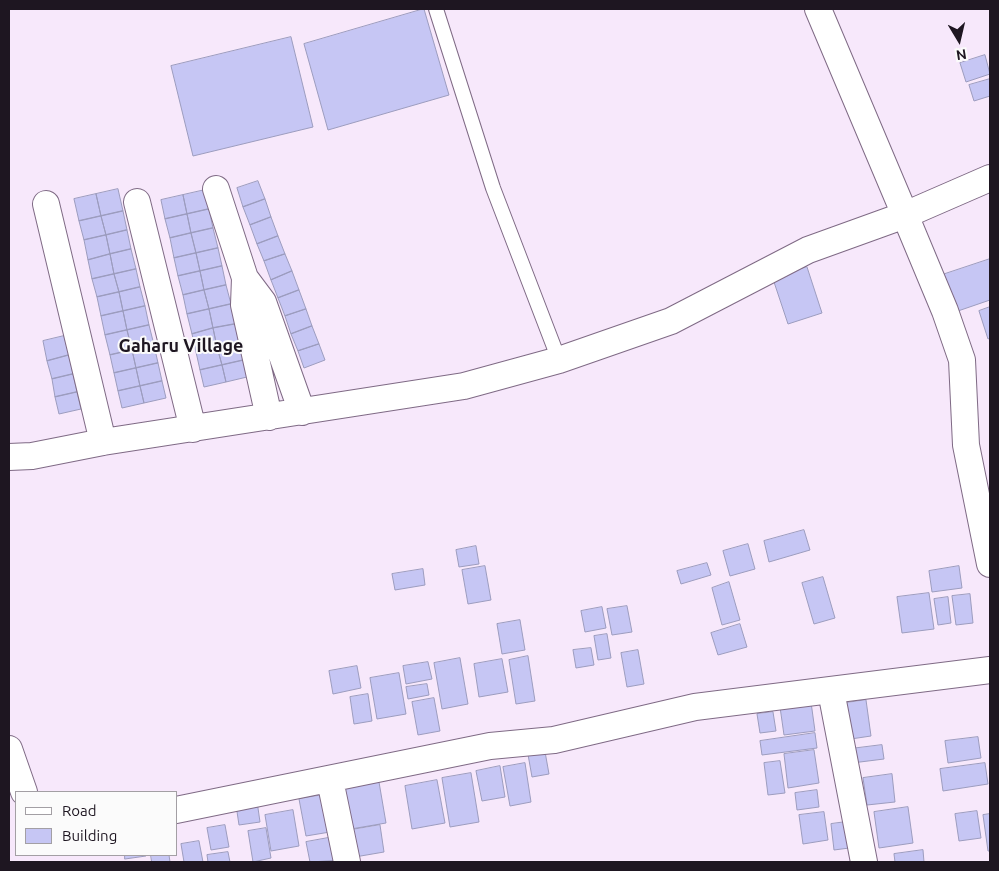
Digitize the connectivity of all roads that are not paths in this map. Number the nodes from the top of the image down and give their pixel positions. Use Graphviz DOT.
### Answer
graph roads {
  1 [pos="436,9"];
  2 [pos="818,9"];
  3 [pos="990,178"];
  4 [pos="216,189"];
  5 [pos="137,202"];
  6 [pos="46,204"];
  7 [pos="905,215"];
  8 [pos="245,278"];
  9 [pos="559,360"];
  10 [pos="302,412"];
  11 [pos="270,417"];
  12 [pos="193,429"];
  13 [pos="103,442"];
  14 [pos="11,450"];
  15 [pos="990,564"];
  16 [pos="990,670"];
  17 [pos="830,691"];
  18 [pos="9,749"];
  19 [pos="330,780"];
  20 [pos="24,791"];
  21 [pos="178,810"];
  22 [pos="347,862"];
  23 [pos="864,862"];
  1 -- 9 [label="lane"];
  2 -- 7 [label="street"];
  3 -- 7 [label="street"];
  4 -- 8 [label="street"];
  5 -- 12 [label="street"];
  6 -- 13 [label="street"];
  7 -- 9 [label="street"];
  7 -- 15 [label="street"];
  8 -- 10 [label="street"];
  8 -- 11 [label="street"];
  9 -- 10 [label="street"];
  10 -- 11 [label="street"];
  11 -- 12 [label="street"];
  12 -- 13 [label="street"];
  13 -- 14 [label="street"];
  16 -- 17 [label="street"];
  17 -- 19 [label="street"];
  17 -- 23 [label="street"];
  18 -- 20 [label="street"];
  19 -- 21 [label="street"];
  19 -- 22 [label="street"];
}
